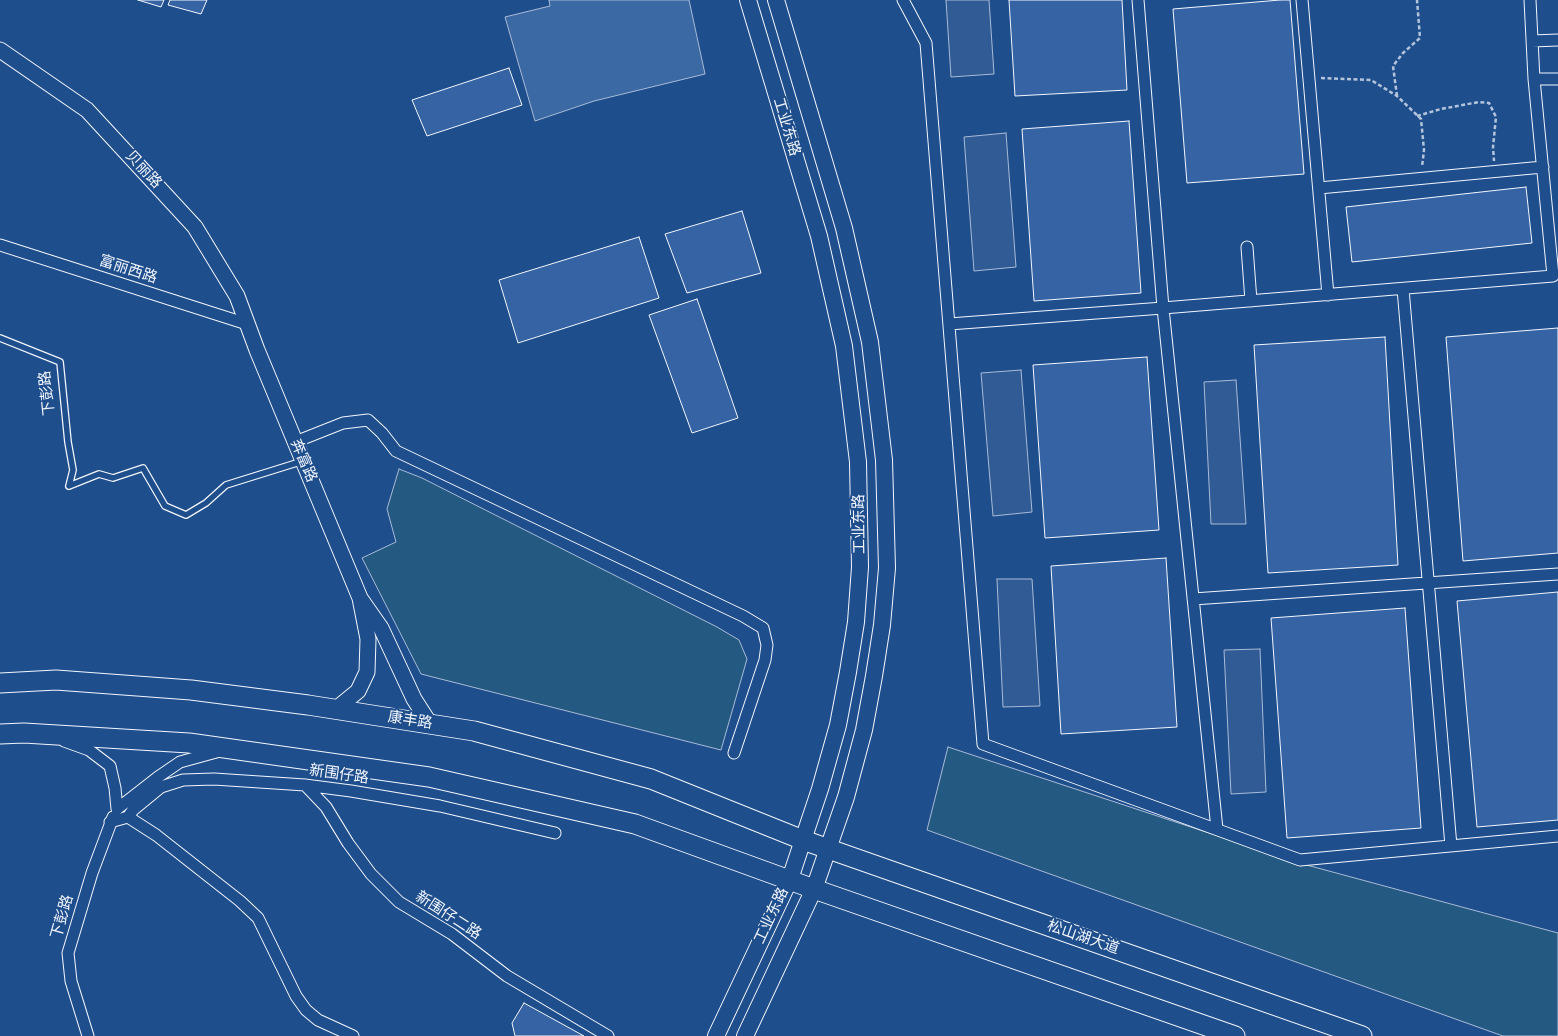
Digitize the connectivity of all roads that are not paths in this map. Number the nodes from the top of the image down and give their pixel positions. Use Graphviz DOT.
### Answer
graph roads {
  1 [pos="748,0"];
  2 [pos="776,0"];
  3 [pos="903,0"];
  4 [pos="1138,0"];
  5 [pos="1302,0"];
  6 [pos="1530,0"];
  7 [pos="1558,40"];
  8 [pos="1532,41"];
  9 [pos="0,50"];
  10 [pos="1534,79"];
  11 [pos="1558,79"];
  12 [pos="1543,167"];
  13 [pos="1319,188"];
  14 [pos="0,245"];
  15 [pos="1247,248"];
  16 [pos="1403,288"];
  17 [pos="1328,295"];
  18 [pos="1251,301"];
  19 [pos="1163,308"];
  20 [pos="247,324"];
  21 [pos="949,324"];
  22 [pos="0,338"];
  23 [pos="295,442"];
  24 [pos="303,461"];
  25 [pos="1558,574"];
  26 [pos="1429,583"];
  27 [pos="360,598"];
  28 [pos="1193,599"];
  29 [pos="0,683"];
  30 [pos="336,709"];
  31 [pos="430,724"];
  32 [pos="0,734"];
  33 [pos="46,734"];
  34 [pos="229,749"];
  35 [pos="734,753"];
  36 [pos="305,785"];
  37 [pos="117,809"];
  38 [pos="128,817"];
  39 [pos="110,822"];
  40 [pos="1216,830"];
  41 [pos="555,833"];
  42 [pos="1558,836"];
  43 [pos="803,840"];
  44 [pos="1451,846"];
  45 [pos="828,849"];
  46 [pos="790,879"];
  47 [pos="814,889"];
  48 [pos="88,1036"];
  49 [pos="353,1036"];
  50 [pos="608,1036"];
  51 [pos="716,1036"];
  52 [pos="745,1036"];
  53 [pos="1235,1036"];
  54 [pos="1362,1036"];
  1 -- 43 [label="main road, 工业东路"];
  2 -- 45 [label="main road, 工业东路"];
  3 -- 21 [label="street"];
  4 -- 19 [label="street"];
  5 -- 13 [label="street"];
  6 -- 8 [label="street"];
  7 -- 8 [label="street"];
  8 -- 10 [label="street"];
  9 -- 20 [label="street, 贝丽路"];
  10 -- 11 [label="street"];
  10 -- 12 [label="street"];
  12 -- 13 [label="street"];
  12 -- 16 [label="street"];
  13 -- 17 [label="street"];
  14 -- 20 [label="street, 富丽西路"];
  15 -- 18 [label="street"];
  16 -- 17 [label="street"];
  16 -- 26 [label="street"];
  17 -- 18 [label="street"];
  18 -- 19 [label="street"];
  19 -- 21 [label="street"];
  19 -- 28 [label="street"];
  20 -- 23 [label="street, 奔富路"];
  21 -- 40 [label="street"];
  22 -- 24 [label="lane, 下彭路"];
  23 -- 24 [label="street, 奔富路"];
  23 -- 35 [label="street"];
  24 -- 27 [label="street, 奔富路"];
  25 -- 26 [label="street"];
  26 -- 28 [label="street"];
  26 -- 44 [label="street"];
  27 -- 30 [label="street"];
  27 -- 31 [label="street"];
  28 -- 40 [label="street"];
  29 -- 30 [label="main road, 康丰路"];
  30 -- 31 [label="main road, 康丰路"];
  31 -- 43 [label="main road, 康丰路"];
  32 -- 33 [label="main road"];
  33 -- 34 [label="main road"];
  33 -- 37 [label="street"];
  34 -- 37 [label="street, 下彭路"];
  34 -- 46 [label="main road"];
  36 -- 38 [label="street, 新围仔路"];
  36 -- 41 [label="street, 新围仔路"];
  36 -- 50 [label="street, 新围仔二路"];
  37 -- 39 [label="street, 下彭路"];
  38 -- 39 [label="street"];
  38 -- 49 [label="street"];
  39 -- 48 [label="street, 下彭路"];
  40 -- 44 [label="street"];
  42 -- 44 [label="street"];
  43 -- 45 [label="main road, 松山湖大道"];
  43 -- 46 [label="main road, 工业东路"];
  45 -- 47 [label="main road, 工业东路"];
  45 -- 54 [label="main road, 松山湖大道"];
  46 -- 47 [label="main road"];
  46 -- 51 [label="main road, 工业东路"];
  47 -- 52 [label="main road, 工业东路"];
  47 -- 53 [label="main road"];
}
